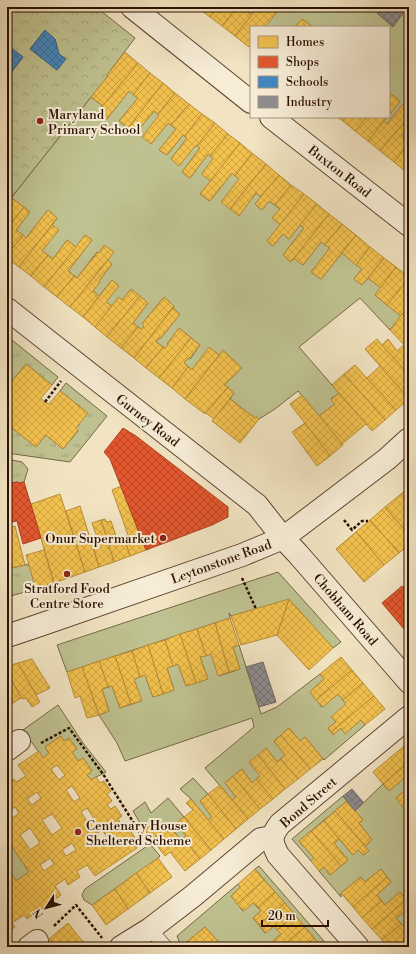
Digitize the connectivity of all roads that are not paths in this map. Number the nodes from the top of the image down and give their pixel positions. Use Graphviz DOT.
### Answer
graph roads {
  1 [pos="132,7"];
  2 [pos="250,101"];
  3 [pos="272,118"];
  4 [pos="409,225"];
  5 [pos="7,309"];
  6 [pos="409,439"];
  7 [pos="282,538"];
  8 [pos="7,636"];
  9 [pos="407,676"];
  10 [pos="409,717"];
  11 [pos="272,837"];
  12 [pos="150,929"];
  13 [pos="113,944"];
  14 [pos="166,947"];
  15 [pos="358,947"];
  1 -- 2 [label="street"];
  3 -- 4 [label="street, Buxton Road"];
  5 -- 7 [label="street, Gurney Road"];
  6 -- 7 [label="street, Leytonstone Road"];
  7 -- 8 [label="street, Leytonstone Road"];
  7 -- 9 [label="street, Chobham Road"];
  10 -- 11 [label="street, Bond Street"];
  11 -- 12 [label="street, Bond Street"];
  11 -- 15 [label="street"];
  12 -- 13 [label="street, Bond Street"];
  12 -- 14 [label="lane"];
}
